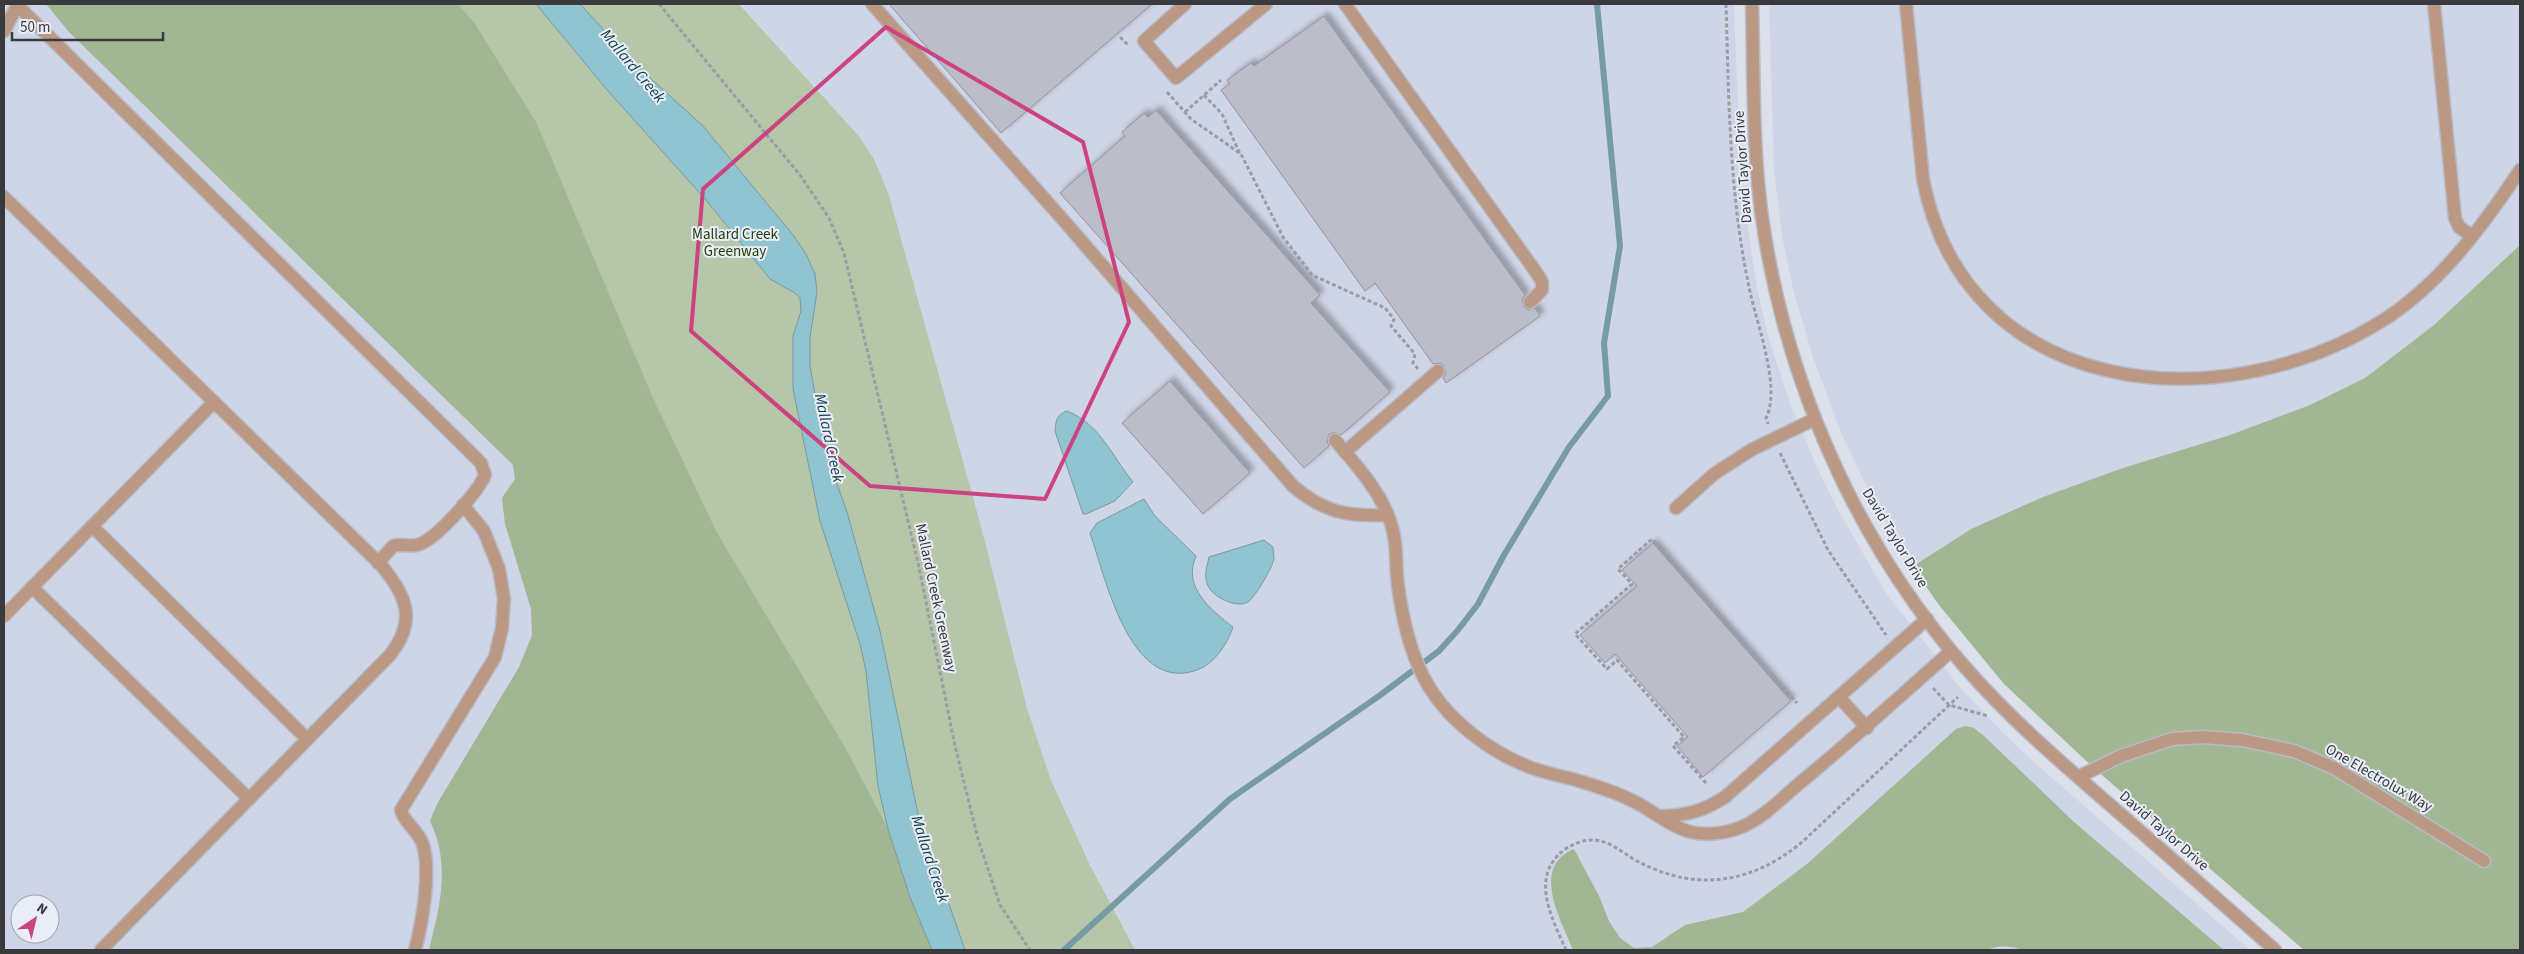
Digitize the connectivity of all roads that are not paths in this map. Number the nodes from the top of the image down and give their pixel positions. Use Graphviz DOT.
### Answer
graph roads {
  1 [pos="17,4"];
  2 [pos="872,4"];
  3 [pos="1186,4"];
  4 [pos="1266,4"];
  5 [pos="1345,4"];
  6 [pos="1752,4"];
  7 [pos="1906,4"];
  8 [pos="2434,4"];
  9 [pos="4,31"];
  10 [pos="2520,170"];
  11 [pos="4,197"];
  12 [pos="2472,236"];
  13 [pos="1530,302"];
  14 [pos="1438,370"];
  15 [pos="213,403"];
  16 [pos="1815,419"];
  17 [pos="1335,440"];
  18 [pos="1345,452"];
  19 [pos="463,505"];
  20 [pos="1676,508"];
  21 [pos="1387,515"];
  22 [pos="92,526"];
  23 [pos="378,563"];
  24 [pos="32,587"];
  25 [pos="4,616"];
  26 [pos="1928,619"];
  27 [pos="1951,650"];
  28 [pos="1839,697"];
  29 [pos="1867,728"];
  30 [pos="308,739"];
  31 [pos="2078,777"];
  32 [pos="249,799"];
  33 [pos="1660,816"];
  34 [pos="2484,861"];
  35 [pos="101,950"];
  36 [pos="415,950"];
  37 [pos="2276,950"];
  1 -- 9 [label="street"];
  1 -- 19 [label="street"];
  2 -- 21 [label="street"];
  3 -- 4 [label="street"];
  5 -- 13 [label="street"];
  6 -- 16 [label="street, David Taylor Drive"];
  7 -- 12 [label="street"];
  8 -- 12 [label="street"];
  10 -- 12 [label="street"];
  11 -- 15 [label="street"];
  14 -- 18 [label="street"];
  15 -- 22 [label="street"];
  15 -- 23 [label="street"];
  16 -- 20 [label="street"];
  16 -- 26 [label="street, David Taylor Drive"];
  17 -- 18 [label="street"];
  18 -- 21 [label="street"];
  19 -- 23 [label="street"];
  19 -- 36 [label="street"];
  21 -- 33 [label="street"];
  22 -- 24 [label="street"];
  22 -- 30 [label="street"];
  23 -- 30 [label="street"];
  24 -- 25 [label="street"];
  24 -- 32 [label="street"];
  26 -- 27 [label="street, David Taylor Drive"];
  26 -- 28 [label="street"];
  27 -- 29 [label="street"];
  27 -- 31 [label="street, David Taylor Drive"];
  28 -- 29 [label="street"];
  28 -- 33 [label="street"];
  29 -- 33 [label="street"];
  30 -- 32 [label="street"];
  31 -- 34 [label="street, One Electrolux Way"];
  31 -- 37 [label="street, David Taylor Drive"];
  32 -- 35 [label="street"];
}
